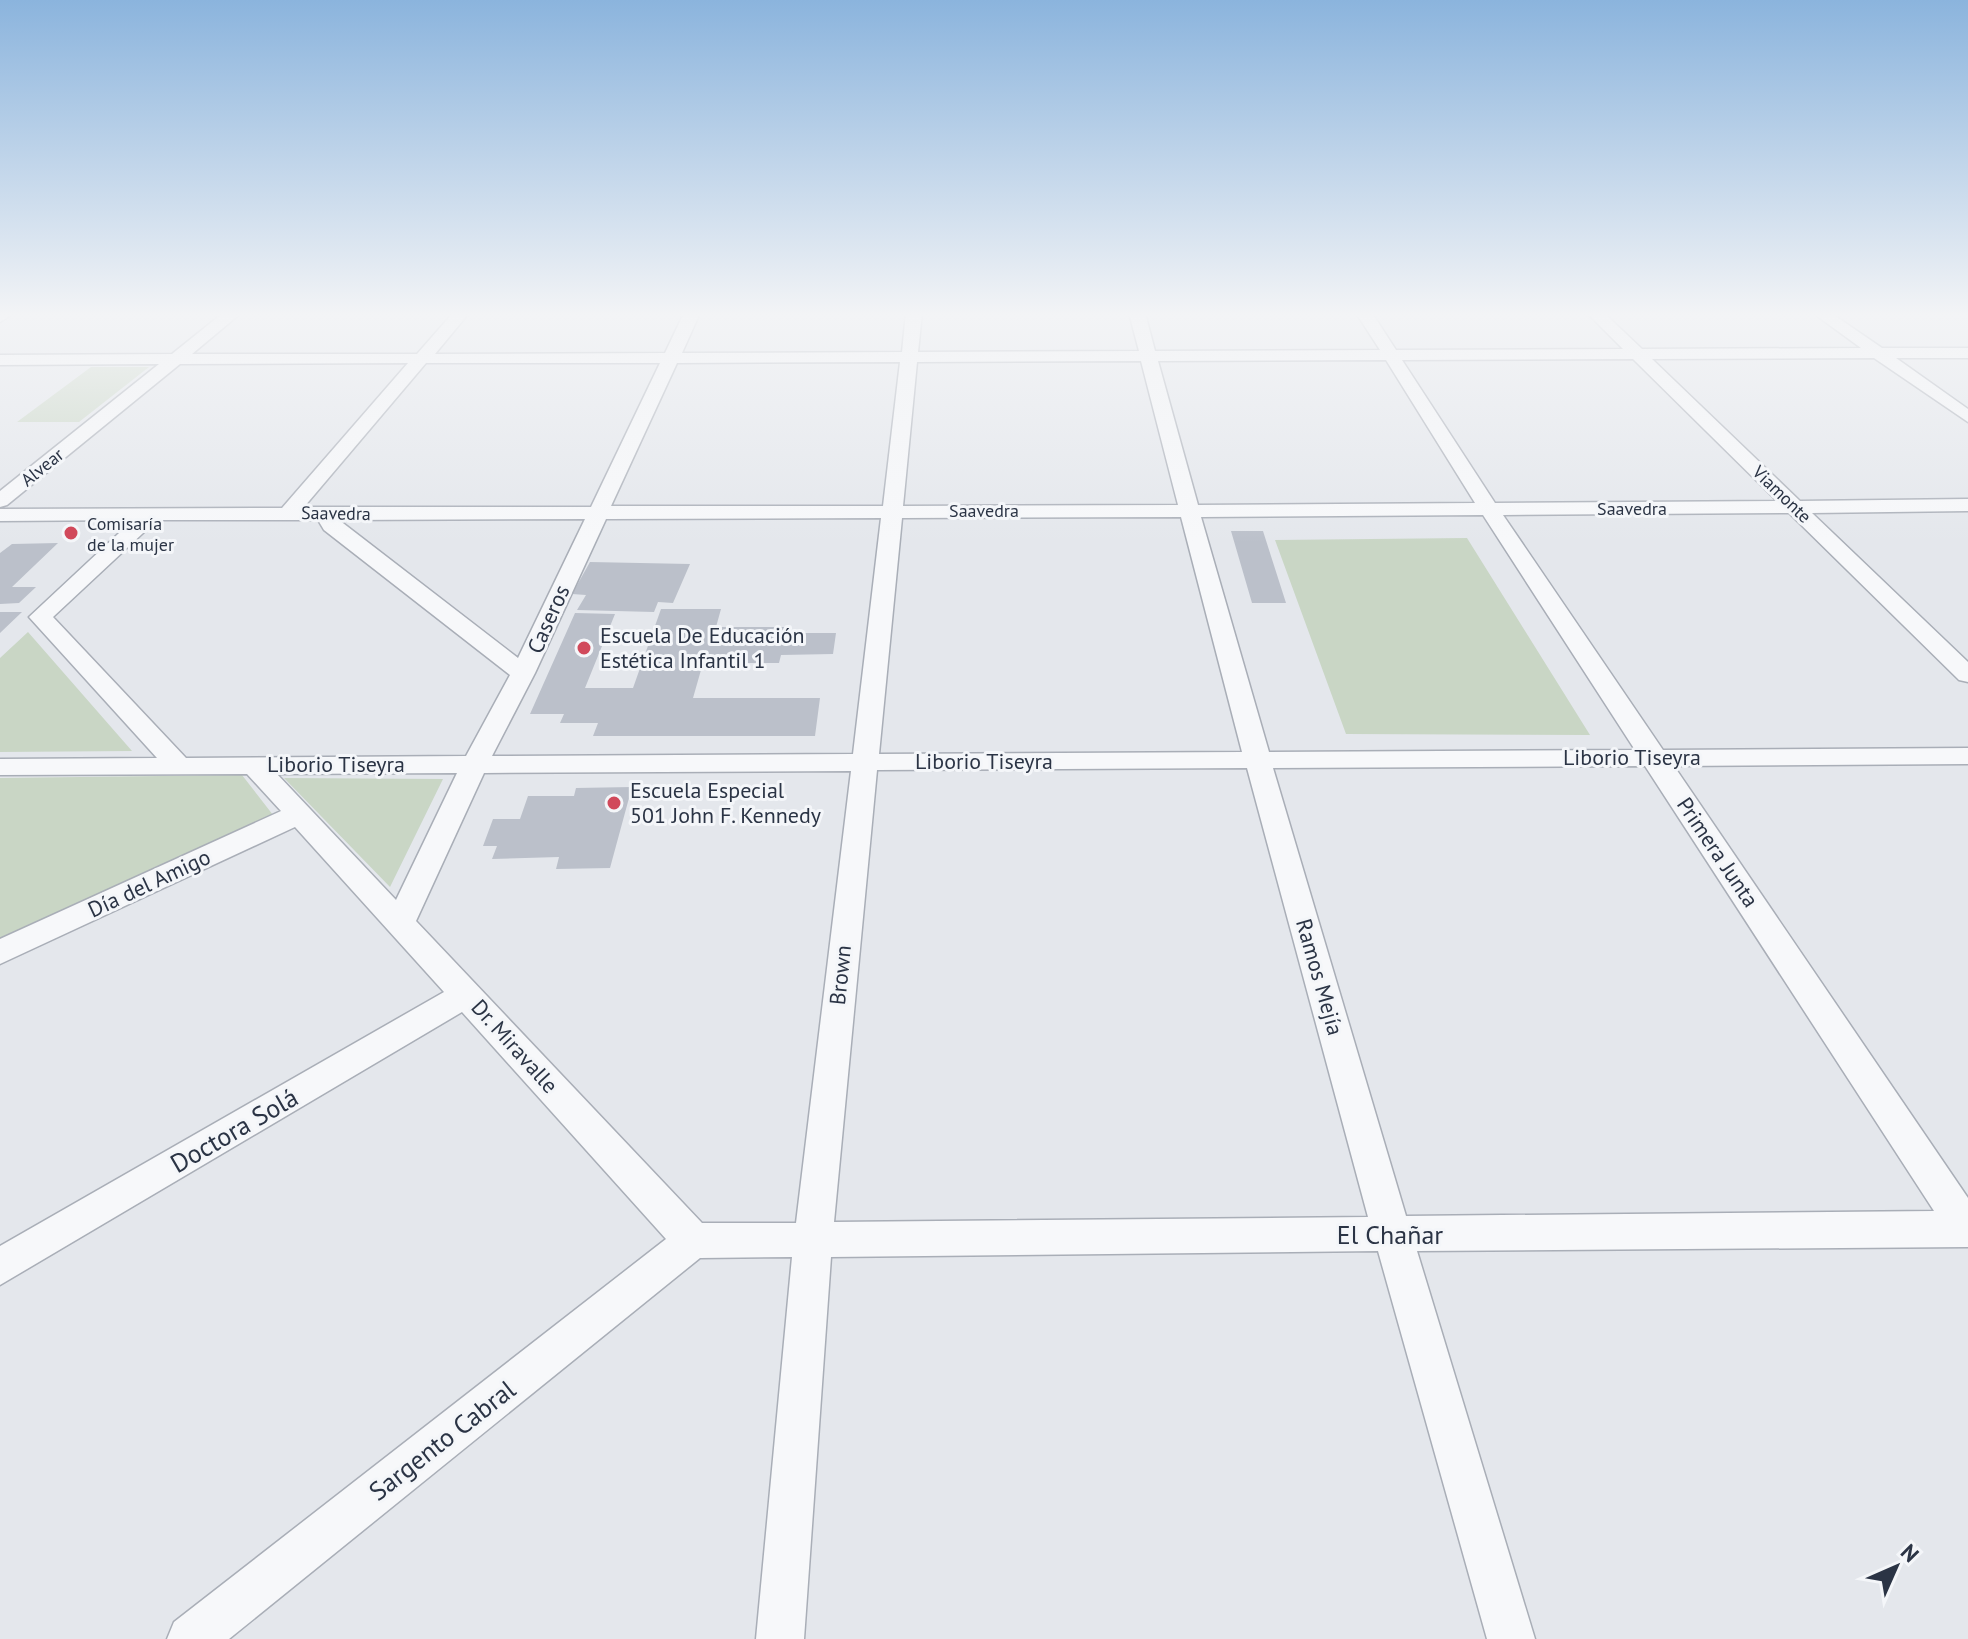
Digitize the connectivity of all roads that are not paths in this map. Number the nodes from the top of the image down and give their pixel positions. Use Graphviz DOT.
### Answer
graph roads {
  1 [pos="137,389"];
  2 [pos="395,389"];
  3 [pos="655,389"];
  4 [pos="906,389"];
  5 [pos="1157,389"];
  6 [pos="1413,389"];
  7 [pos="1673,389"];
  8 [pos="1929,389"];
  9 [pos="1968,417"];
  10 [pos="0,501"];
  11 [pos="1968,505"];
  12 [pos="1796,507"];
  13 [pos="1488,508"];
  14 [pos="894,510"];
  15 [pos="597,511"];
  16 [pos="289,512"];
  17 [pos="1189,512"];
  18 [pos="326,513"];
  19 [pos="152,514"];
  20 [pos="0,515"];
  21 [pos="523,673"];
  22 [pos="1968,675"];
  23 [pos="1654,756"];
  24 [pos="1968,756"];
  25 [pos="1259,759"];
  26 [pos="863,762"];
  27 [pos="475,764"];
  28 [pos="254,765"];
  29 [pos="0,767"];
  30 [pos="180,767"];
  31 [pos="298,814"];
  32 [pos="400,923"];
  33 [pos="0,952"];
  34 [pos="467,994"];
  35 [pos="1968,1229"];
  36 [pos="1392,1234"];
  37 [pos="813,1237"];
  38 [pos="693,1241"];
  39 [pos="0,1267"];
  40 [pos="191,1639"];
  41 [pos="780,1639"];
  42 [pos="1511,1639"];
  1 -- 10 [label="street, Alvear"];
  2 -- 16 [label="street"];
  3 -- 15 [label="street, Caseros"];
  4 -- 14 [label="street, Brown"];
  5 -- 17 [label="street, Ramos Mejía"];
  6 -- 13 [label="street, Primera Junta"];
  7 -- 12 [label="street, Viamonte"];
  8 -- 9 [label="street"];
  11 -- 12 [label="street, Saavedra"];
  12 -- 13 [label="street, Saavedra"];
  12 -- 22 [label="street, Viamonte"];
  13 -- 17 [label="street, Saavedra"];
  13 -- 23 [label="street, Primera Junta"];
  14 -- 15 [label="street, Saavedra"];
  14 -- 17 [label="street, Saavedra"];
  14 -- 26 [label="street, Brown"];
  15 -- 18 [label="street, Saavedra"];
  15 -- 21 [label="street, Caseros"];
  16 -- 18 [label="street, Saavedra"];
  16 -- 19 [label="street, Saavedra"];
  17 -- 25 [label="street, Ramos Mejía"];
  18 -- 21 [label="street"];
  19 -- 20 [label="street, Saavedra"];
  19 -- 30 [label="street"];
  21 -- 27 [label="street, Caseros"];
  23 -- 24 [label="street, Liborio Tiseyra"];
  23 -- 25 [label="street, Liborio Tiseyra"];
  23 -- 35 [label="street, Primera Junta"];
  25 -- 26 [label="street, Liborio Tiseyra"];
  25 -- 36 [label="street, Ramos Mejía"];
  26 -- 27 [label="street, Liborio Tiseyra"];
  26 -- 37 [label="street, Brown"];
  27 -- 28 [label="street, Liborio Tiseyra"];
  27 -- 32 [label="street, Caseros"];
  28 -- 30 [label="street, Liborio Tiseyra"];
  28 -- 31 [label="street, Dr. Miravalle"];
  29 -- 30 [label="street, Liborio Tiseyra"];
  31 -- 32 [label="street, Dr. Miravalle"];
  31 -- 33 [label="street, Día del Amigo"];
  32 -- 34 [label="street, Dr. Miravalle"];
  34 -- 38 [label="street, Dr. Miravalle"];
  34 -- 39 [label="street, Doctora Solá"];
  35 -- 36 [label="street, El Chañar"];
  36 -- 37 [label="street, El Chañar"];
  36 -- 42 [label="street, Ramos Mejía"];
  37 -- 38 [label="street"];
  37 -- 41 [label="street, Brown"];
  38 -- 40 [label="street, Sargento Cabral"];
}
